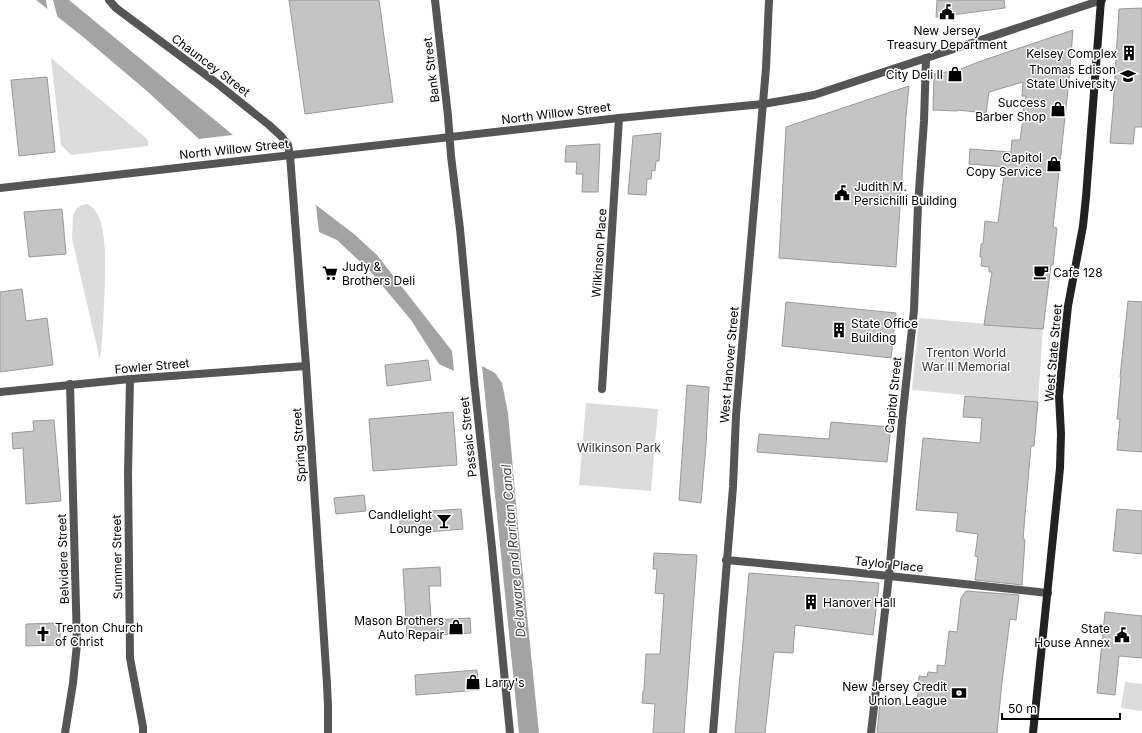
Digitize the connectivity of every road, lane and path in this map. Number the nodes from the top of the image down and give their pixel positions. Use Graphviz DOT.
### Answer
graph roads {
  1 [pos="109,0"];
  2 [pos="435,0"];
  3 [pos="769,0"];
  4 [pos="1101,0"];
  5 [pos="926,58"];
  6 [pos="764,104"];
  7 [pos="620,118"];
  8 [pos="450,138"];
  9 [pos="290,155"];
  10 [pos="0,188"];
  11 [pos="306,366"];
  12 [pos="130,379"];
  13 [pos="70,384"];
  14 [pos="602,389"];
  15 [pos="0,392"];
  16 [pos="726,560"];
  17 [pos="889,576"];
  18 [pos="1048,593"];
  19 [pos="65,733"];
  20 [pos="143,733"];
  21 [pos="328,733"];
  22 [pos="510,733"];
  23 [pos="713,733"];
  24 [pos="871,733"];
  25 [pos="1033,733"];
  1 -- 9 [label="street, Chauncey Street"];
  2 -- 8 [label="street, Bank Street"];
  3 -- 6 [label="street, West Hanover Street"];
  4 -- 5 [label="street, North Willow Street"];
  4 -- 18 [label="street, West State Street"];
  5 -- 6 [label="street, North Willow Street"];
  5 -- 17 [label="street, Capitol Street"];
  6 -- 7 [label="street, North Willow Street"];
  6 -- 16 [label="street, West Hanover Street"];
  7 -- 8 [label="street, North Willow Street"];
  7 -- 14 [label="street, Wilkinson Place"];
  8 -- 9 [label="street, North Willow Street"];
  8 -- 22 [label="street, Passaic Street"];
  9 -- 10 [label="street, North Willow Street"];
  9 -- 11 [label="street, Spring Street"];
  11 -- 12 [label="street, Fowler Street"];
  11 -- 21 [label="street, Spring Street"];
  12 -- 13 [label="street, Fowler Street"];
  12 -- 20 [label="street, Summer Street"];
  13 -- 15 [label="street, Fowler Street"];
  13 -- 19 [label="street, Belvidere Street"];
  16 -- 17 [label="street, Taylor Place"];
  16 -- 23 [label="street, West Hanover Street"];
  17 -- 18 [label="street, Taylor Place"];
  17 -- 24 [label="street, Capitol Street"];
  18 -- 25 [label="street, West State Street"];
}
